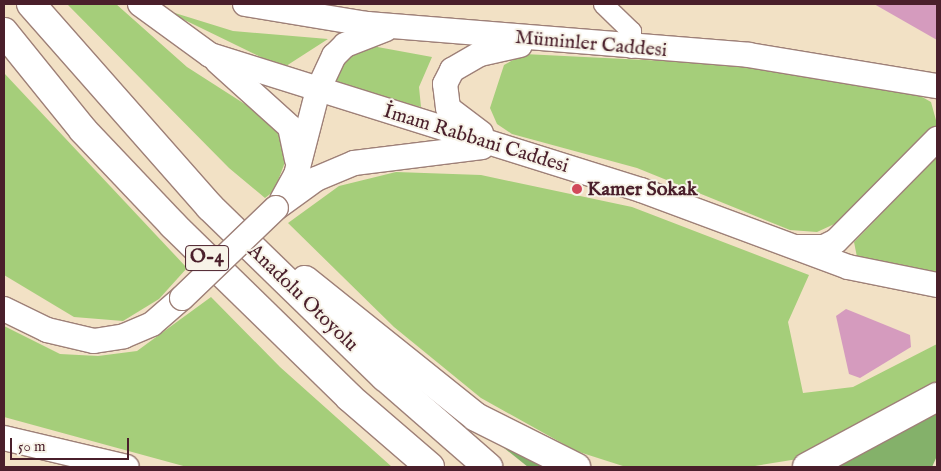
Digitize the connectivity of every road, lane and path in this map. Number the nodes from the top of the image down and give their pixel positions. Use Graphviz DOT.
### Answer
graph roads {
  1 [pos="31,4"];
  2 [pos="140,4"];
  3 [pos="245,4"];
  4 [pos="603,4"];
  5 [pos="394,26"];
  6 [pos="4,32"];
  7 [pos="539,41"];
  8 [pos="631,48"];
  9 [pos="210,55"];
  10 [pos="933,86"];
  11 [pos="318,90"];
  12 [pos="937,139"];
  13 [pos="506,147"];
  14 [pos="296,175"];
  15 [pos="210,207"];
  16 [pos="276,208"];
  17 [pos="847,228"];
  18 [pos="782,245"];
  19 [pos="873,274"];
  20 [pos="937,285"];
  21 [pos="4,309"];
  22 [pos="937,397"];
  23 [pos="4,430"];
  24 [pos="4,438"];
  25 [pos="51,449"];
  26 [pos="127,467"];
  27 [pos="430,467"];
  28 [pos="488,467"];
  29 [pos="576,467"];
  30 [pos="808,467"];
  1 -- 15 [label="highway, Anadolu Otoyolu / O-4"];
  2 -- 9 [label="main road, İmam Rabbani Caddesi"];
  3 -- 5 [label="main road, Müminler Caddesi"];
  4 -- 8 [label="street"];
  5 -- 7 [label="main road, Müminler Caddesi"];
  5 -- 11 [label="main road"];
  6 -- 27 [label="highway, Anadolu Otoyolu / O-4"];
  7 -- 8 [label="main road, Müminler Caddesi"];
  7 -- 13 [label="main road"];
  8 -- 10 [label="main road, Müminler Caddesi"];
  9 -- 11 [label="main road, İmam Rabbani Caddesi"];
  9 -- 14 [label="main road"];
  11 -- 13 [label="main road, İmam Rabbani Caddesi"];
  11 -- 14 [label="main road"];
  12 -- 17 [label="main road"];
  13 -- 16 [label="main road"];
  13 -- 18 [label="main road, İmam Rabbani Caddesi"];
  14 -- 16 [label="main road"];
  15 -- 28 [label="highway, Anadolu Otoyolu / O-4"];
  15 -- 29 [label="highway"];
  16 -- 21 [label="main road, bridge"];
  17 -- 18 [label="main road"];
  17 -- 19 [label="main road"];
  18 -- 19 [label="main road, İmam Rabbani Caddesi"];
  19 -- 20 [label="main road, İmam Rabbani Caddesi"];
  22 -- 30 [label="highway"];
  23 -- 25 [label="main road"];
  24 -- 25 [label="main road"];
  25 -- 26 [label="main road"];
}
